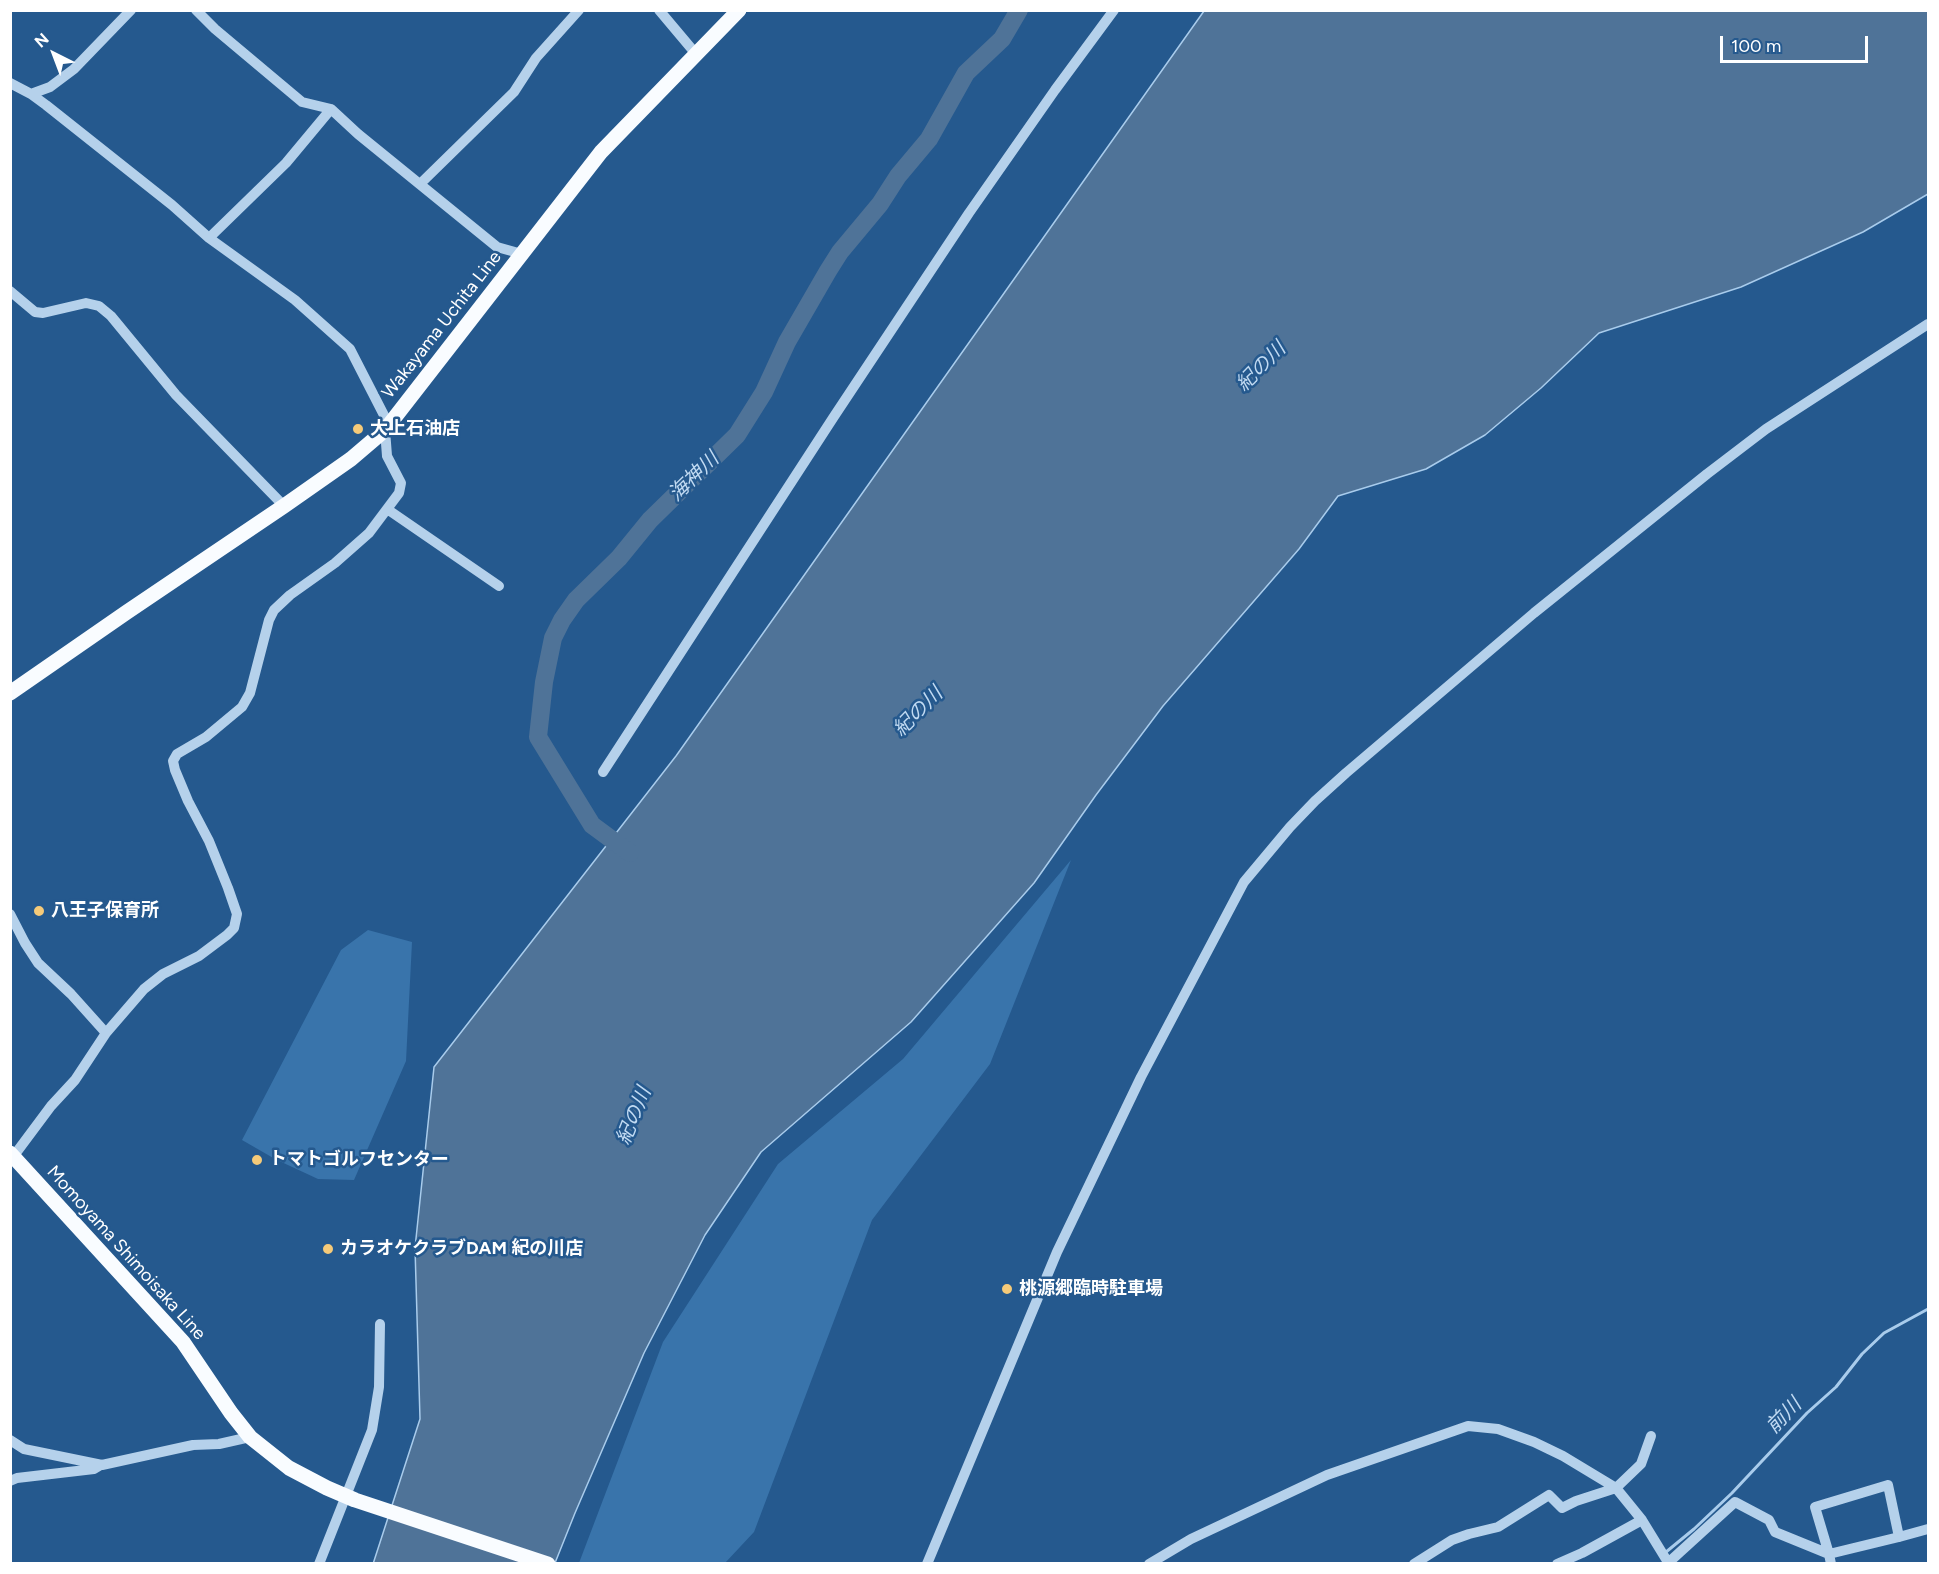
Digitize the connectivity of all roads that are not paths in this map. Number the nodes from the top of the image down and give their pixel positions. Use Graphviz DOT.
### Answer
graph roads {
  1 [pos="131,10"];
  2 [pos="196,10"];
  3 [pos="579,10"];
  4 [pos="659,10"];
  5 [pos="739,10"];
  6 [pos="1114,10"];
  7 [pos="696,54"];
  8 [pos="10,83"];
  9 [pos="31,94"];
  10 [pos="331,109"];
  11 [pos="420,184"];
  12 [pos="209,238"];
  13 [pos="522,254"];
  14 [pos="10,291"];
  15 [pos="1929,324"];
  16 [pos="387,427"];
  17 [pos="284,506"];
  18 [pos="387,509"];
  19 [pos="499,586"];
  20 [pos="10,693"];
  21 [pos="603,772"];
  22 [pos="10,914"];
  23 [pos="106,1033"];
  24 [pos="12,1157"];
  25 [pos="380,1324"];
  26 [pos="1652,1436"];
  27 [pos="250,1437"];
  28 [pos="10,1440"];
  29 [pos="102,1465"];
  30 [pos="10,1481"];
  31 [pos="1616,1488"];
  32 [pos="350,1498"];
  33 [pos="1642,1520"];
  34 [pos="1929,1529"];
  35 [pos="1899,1536"];
  36 [pos="1830,1559"];
  37 [pos="319,1563"];
  38 [pos="548,1563"];
  39 [pos="927,1563"];
  40 [pos="1149,1563"];
  41 [pos="1414,1563"];
  42 [pos="1557,1563"];
  43 [pos="1668,1563"];
  1 -- 9 [label="street"];
  2 -- 10 [label="street"];
  3 -- 11 [label="street"];
  4 -- 7 [label="street"];
  5 -- 7 [label="main road, Wakayama Uchita Line"];
  6 -- 21 [label="street"];
  7 -- 13 [label="main road, Wakayama Uchita Line"];
  8 -- 9 [label="street"];
  9 -- 12 [label="street"];
  10 -- 11 [label="street"];
  10 -- 12 [label="street"];
  11 -- 13 [label="street"];
  12 -- 16 [label="street"];
  13 -- 16 [label="main road, Wakayama Uchita Line"];
  14 -- 17 [label="street"];
  15 -- 39 [label="street"];
  16 -- 17 [label="main road, Wakayama Uchita Line"];
  16 -- 18 [label="street"];
  17 -- 20 [label="main road, Wakayama Uchita Line"];
  18 -- 19 [label="street"];
  18 -- 23 [label="street"];
  22 -- 23 [label="street"];
  23 -- 24 [label="street"];
  24 -- 27 [label="main road, Momoyama Shimoisaka Line"];
  25 -- 32 [label="street"];
  26 -- 31 [label="street"];
  27 -- 29 [label="street"];
  27 -- 32 [label="main road, Momoyama Shimoisaka Line"];
  28 -- 29 [label="street"];
  29 -- 30 [label="street"];
  31 -- 33 [label="street"];
  31 -- 40 [label="street"];
  31 -- 41 [label="street"];
  32 -- 37 [label="street"];
  32 -- 38 [label="main road, Momoyama Shimoisaka Line"];
  33 -- 42 [label="street"];
  33 -- 43 [label="street"];
  34 -- 35 [label="street"];
  35 -- 36 [label="street"];
  35 -- 36 [label="street"];
  36 -- 43 [label="street"];
}
